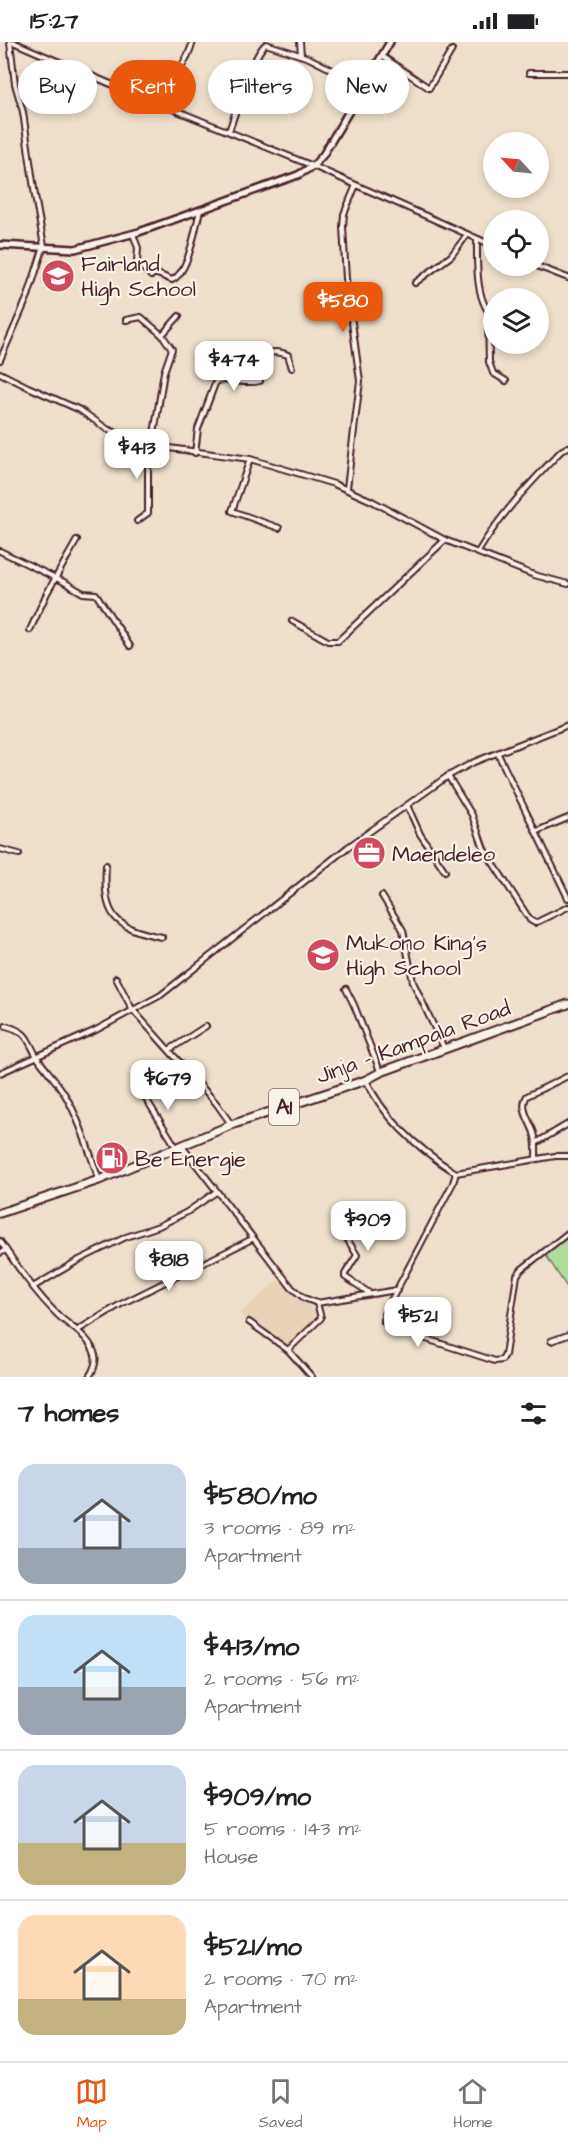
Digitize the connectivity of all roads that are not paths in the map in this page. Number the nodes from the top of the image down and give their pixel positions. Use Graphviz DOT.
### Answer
graph roads {
  1 [pos="12,42"];
  2 [pos="27,42"];
  3 [pos="193,42"];
  4 [pos="300,42"];
  5 [pos="390,42"];
  6 [pos="24,47"];
  7 [pos="452,50"];
  8 [pos="301,55"];
  9 [pos="382,56"];
  10 [pos="185,60"];
  11 [pos="380,60"];
  12 [pos="325,67"];
  13 [pos="530,73"];
  14 [pos="568,73"];
  15 [pos="109,82"];
  16 [pos="187,114"];
  17 [pos="348,114"];
  18 [pos="229,131"];
  19 [pos="313,166"];
  20 [pos="356,185"];
  21 [pos="200,211"];
  22 [pos="133,233"];
  23 [pos="467,235"];
  24 [pos="477,239"];
  25 [pos="483,241"];
  26 [pos="0,245"];
  27 [pos="44,246"];
  28 [pos="549,271"];
  29 [pos="568,278"];
  30 [pos="415,283"];
  31 [pos="483,294"];
  32 [pos="179,316"];
  33 [pos="126,320"];
  34 [pos="162,335"];
  35 [pos="489,354"];
  36 [pos="0,360"];
  37 [pos="292,368"];
  38 [pos="0,373"];
  39 [pos="506,381"];
  40 [pos="150,446"];
  41 [pos="568,447"];
  42 [pos="195,453"];
  43 [pos="250,459"];
  44 [pos="348,488"];
  45 [pos="137,521"];
  46 [pos="279,528"];
  47 [pos="77,540"];
  48 [pos="445,540"];
  49 [pos="0,550"];
  50 [pos="478,552"];
  51 [pos="56,578"];
  52 [pos="568,584"];
  53 [pos="292,621"];
  54 [pos="30,630"];
  55 [pos="130,646"];
  56 [pos="568,725"];
  57 [pos="498,754"];
  58 [pos="448,776"];
  59 [pos="407,805"];
  60 [pos="568,818"];
  61 [pos="537,831"];
  62 [pos="0,849"];
  63 [pos="19,854"];
  64 [pos="106,865"];
  65 [pos="445,871"];
  66 [pos="382,896"];
  67 [pos="568,898"];
  68 [pos="568,907"];
  69 [pos="162,937"];
  70 [pos="116,978"];
  71 [pos="346,989"];
  72 [pos="568,1004"];
  73 [pos="132,1009"];
  74 [pos="6,1026"];
  75 [pos="206,1026"];
  76 [pos="444,1048"];
  77 [pos="169,1050"];
  78 [pos="36,1056"];
  79 [pos="381,1072"];
  80 [pos="0,1073"];
  81 [pos="568,1076"];
  82 [pos="366,1080"];
  83 [pos="140,1089"];
  84 [pos="568,1124"];
  85 [pos="231,1125"];
  86 [pos="536,1143"];
  87 [pos="179,1145"];
  88 [pos="568,1156"];
  89 [pos="536,1159"];
  90 [pos="456,1173"];
  91 [pos="99,1180"];
  92 [pos="216,1192"];
  93 [pos="0,1213"];
  94 [pos="568,1233"];
  95 [pos="344,1234"];
  96 [pos="252,1239"];
  97 [pos="0,1241"];
  98 [pos="6,1250"];
  99 [pos="0,1253"];
  100 [pos="33,1287"];
  101 [pos="397,1290"];
  102 [pos="368,1293"];
  103 [pos="317,1303"];
  104 [pos="249,1322"];
  105 [pos="78,1330"];
  106 [pos="568,1335"];
  107 [pos="551,1341"];
  108 [pos="288,1350"];
  109 [pos="88,1377"];
  110 [pos="312,1377"];
  1 -- 6 [label="street"];
  1 -- 27 [label="street"];
  2 -- 6 [label="street"];
  3 -- 10 [label="street"];
  4 -- 8 [label="street"];
  5 -- 9 [label="street"];
  6 -- 15 [label="street"];
  7 -- 9 [label="street"];
  8 -- 12 [label="street"];
  8 -- 18 [label="street"];
  9 -- 11 [label="street"];
  13 -- 14 [label="street"];
  16 -- 18 [label="street"];
  17 -- 19 [label="street"];
  18 -- 19 [label="street"];
  19 -- 20 [label="street"];
  19 -- 21 [label="street"];
  20 -- 23 [label="street"];
  20 -- 44 [label="street"];
  21 -- 22 [label="street"];
  21 -- 22 [label="street"];
  22 -- 27 [label="street"];
  23 -- 24 [label="street"];
  23 -- 30 [label="street"];
  24 -- 25 [label="street"];
  24 -- 31 [label="street"];
  26 -- 27 [label="street"];
  27 -- 36 [label="street"];
  28 -- 29 [label="street"];
  32 -- 34 [label="street"];
  33 -- 34 [label="street"];
  34 -- 40 [label="street"];
  35 -- 39 [label="street"];
  37 -- 42 [label="street"];
  38 -- 40 [label="street"];
  40 -- 42 [label="street"];
  40 -- 45 [label="street"];
  41 -- 50 [label="street"];
  42 -- 43 [label="street"];
  43 -- 44 [label="street"];
  43 -- 46 [label="street"];
  44 -- 48 [label="street"];
  47 -- 51 [label="street"];
  48 -- 50 [label="street"];
  48 -- 53 [label="street"];
  49 -- 51 [label="street"];
  50 -- 52 [label="street"];
  51 -- 54 [label="street"];
  51 -- 55 [label="street"];
  56 -- 57 [label="street"];
  57 -- 58 [label="street"];
  57 -- 61 [label="street"];
  58 -- 59 [label="street"];
  58 -- 68 [label="street"];
  59 -- 65 [label="street"];
  59 -- 73 [label="street"];
  60 -- 61 [label="street"];
  61 -- 67 [label="street"];
  62 -- 63 [label="street"];
  64 -- 69 [label="street"];
  66 -- 76 [label="street"];
  70 -- 73 [label="street"];
  71 -- 79 [label="street"];
  72 -- 76 [label="highway, Jinja - Kampala Road / A1"];
  73 -- 77 [label="street"];
  73 -- 78 [label="street"];
  74 -- 78 [label="street"];
  75 -- 77 [label="street"];
  76 -- 79 [label="highway, Jinja - Kampala Road / A1"];
  77 -- 85 [label="street"];
  78 -- 80 [label="street"];
  78 -- 91 [label="street"];
  79 -- 82 [label="highway, Jinja - Kampala Road / A1"];
  81 -- 86 [label="street"];
  82 -- 85 [label="highway, Jinja - Kampala Road / A1"];
  82 -- 90 [label="street"];
  83 -- 87 [label="street"];
  84 -- 86 [label="street"];
  85 -- 87 [label="highway, Jinja - Kampala Road / A1"];
  86 -- 89 [label="street"];
  87 -- 91 [label="highway, Jinja - Kampala Road / A1"];
  87 -- 92 [label="street"];
  88 -- 89 [label="street"];
  89 -- 90 [label="street"];
  90 -- 101 [label="street"];
  91 -- 93 [label="highway, Jinja - Kampala Road / A1"];
  92 -- 96 [label="street"];
  92 -- 100 [label="street"];
  94 -- 101 [label="street"];
  95 -- 102 [label="street"];
  96 -- 103 [label="street"];
  96 -- 105 [label="street"];
  97 -- 98 [label="street"];
  98 -- 99 [label="street"];
  98 -- 100 [label="street"];
  100 -- 105 [label="street"];
  101 -- 102 [label="street"];
  102 -- 103 [label="street"];
  103 -- 108 [label="street"];
  104 -- 108 [label="street"];
  105 -- 109 [label="street"];
  106 -- 107 [label="street"];
  108 -- 110 [label="street"];
}
